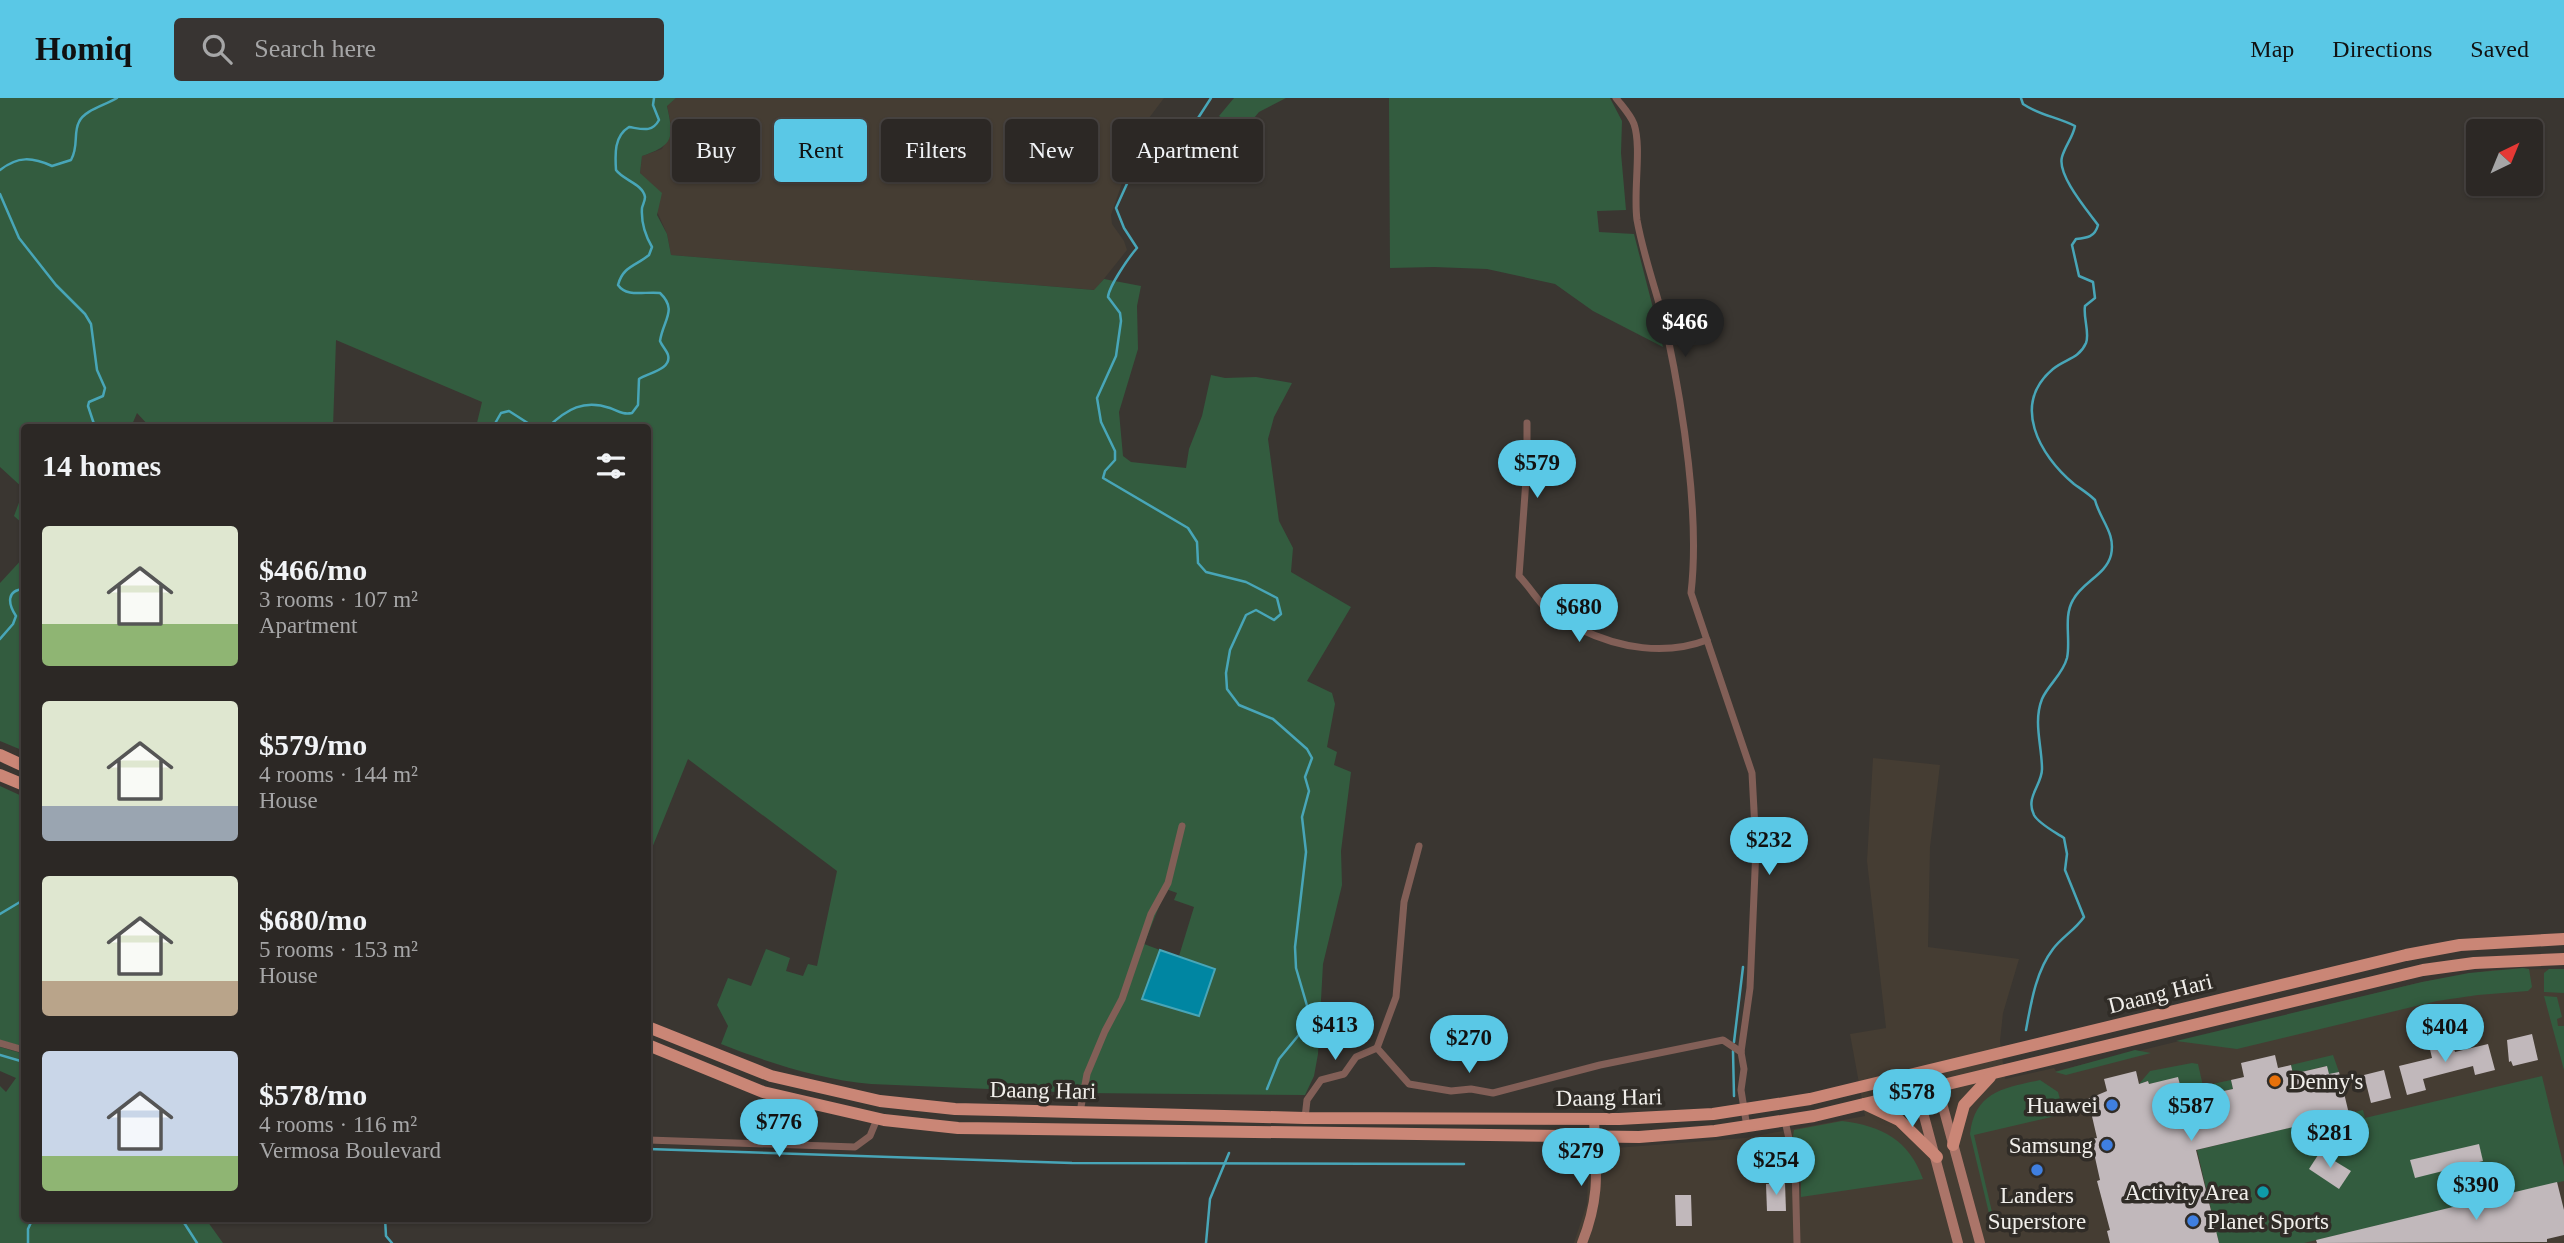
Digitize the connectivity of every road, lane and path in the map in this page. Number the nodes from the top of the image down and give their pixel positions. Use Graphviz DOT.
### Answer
graph roads {
  1 [pos="1616,98"];
  2 [pos="1527,424"];
  3 [pos="1707,640"];
  4 [pos="0,755"];
  5 [pos="21,765"];
  6 [pos="0,775"];
  7 [pos="21,784"];
  8 [pos="1182,826"];
  9 [pos="1419,846"];
  10 [pos="2564,939"];
  11 [pos="2564,958"];
  12 [pos="651,1028"];
  13 [pos="0,1043"];
  14 [pos="651,1046"];
  15 [pos="1377,1048"];
  16 [pos="21,1049"];
  17 [pos="1741,1052"];
  18 [pos="1933,1070"];
  19 [pos="1913,1075"];
  20 [pos="1993,1075"];
  21 [pos="1937,1087"];
  22 [pos="1917,1092"];
  23 [pos="1865,1104"];
  24 [pos="1744,1110"];
  25 [pos="1080,1112"];
  26 [pos="1305,1118"];
  27 [pos="877,1119"];
  28 [pos="1594,1119"];
  29 [pos="1785,1121"];
  30 [pos="1747,1127"];
  31 [pos="1595,1137"];
  32 [pos="651,1140"];
  33 [pos="1953,1145"];
  34 [pos="1937,1157"];
  35 [pos="1582,1243"];
  36 [pos="1797,1243"];
  37 [pos="1958,1243"];
  38 [pos="1979,1243"];
  1 -- 3 [label="street"];
  2 -- 3 [label="street"];
  3 -- 17 [label="street"];
  4 -- 5 [label="main road"];
  6 -- 7 [label="main road"];
  8 -- 25 [label="street"];
  9 -- 15 [label="street"];
  10 -- 18 [label="main road, Daang Hari"];
  11 -- 20 [label="main road, Daang Hari"];
  12 -- 25 [label="main road, Daang Hari"];
  13 -- 16 [label="street"];
  14 -- 27 [label="main road, Daang Hari"];
  15 -- 17 [label="street"];
  15 -- 26 [label="street"];
  17 -- 24 [label="street"];
  18 -- 19 [label="main road, Daang Hari"];
  18 -- 21 [label="main road"];
  19 -- 22 [label="main road"];
  19 -- 24 [label="main road, Daang Hari"];
  20 -- 21 [label="main road, Daang Hari"];
  20 -- 33 [label="main road"];
  21 -- 22 [label="main road, Daang Hari"];
  21 -- 33 [label="main road"];
  22 -- 23 [label="main road, Daang Hari"];
  22 -- 34 [label="main road"];
  23 -- 29 [label="main road, Daang Hari"];
  23 -- 34 [label="main road"];
  24 -- 28 [label="main road, Daang Hari"];
  24 -- 30 [label="street"];
  25 -- 26 [label="main road, Daang Hari"];
  26 -- 28 [label="main road, Daang Hari"];
  27 -- 31 [label="main road, Daang Hari"];
  27 -- 32 [label="street"];
  28 -- 31 [label="main road"];
  29 -- 30 [label="main road, Daang Hari"];
  29 -- 36 [label="street"];
  30 -- 31 [label="main road, Daang Hari"];
  31 -- 35 [label="main road"];
  33 -- 38 [label="main road"];
  34 -- 37 [label="main road"];
}
